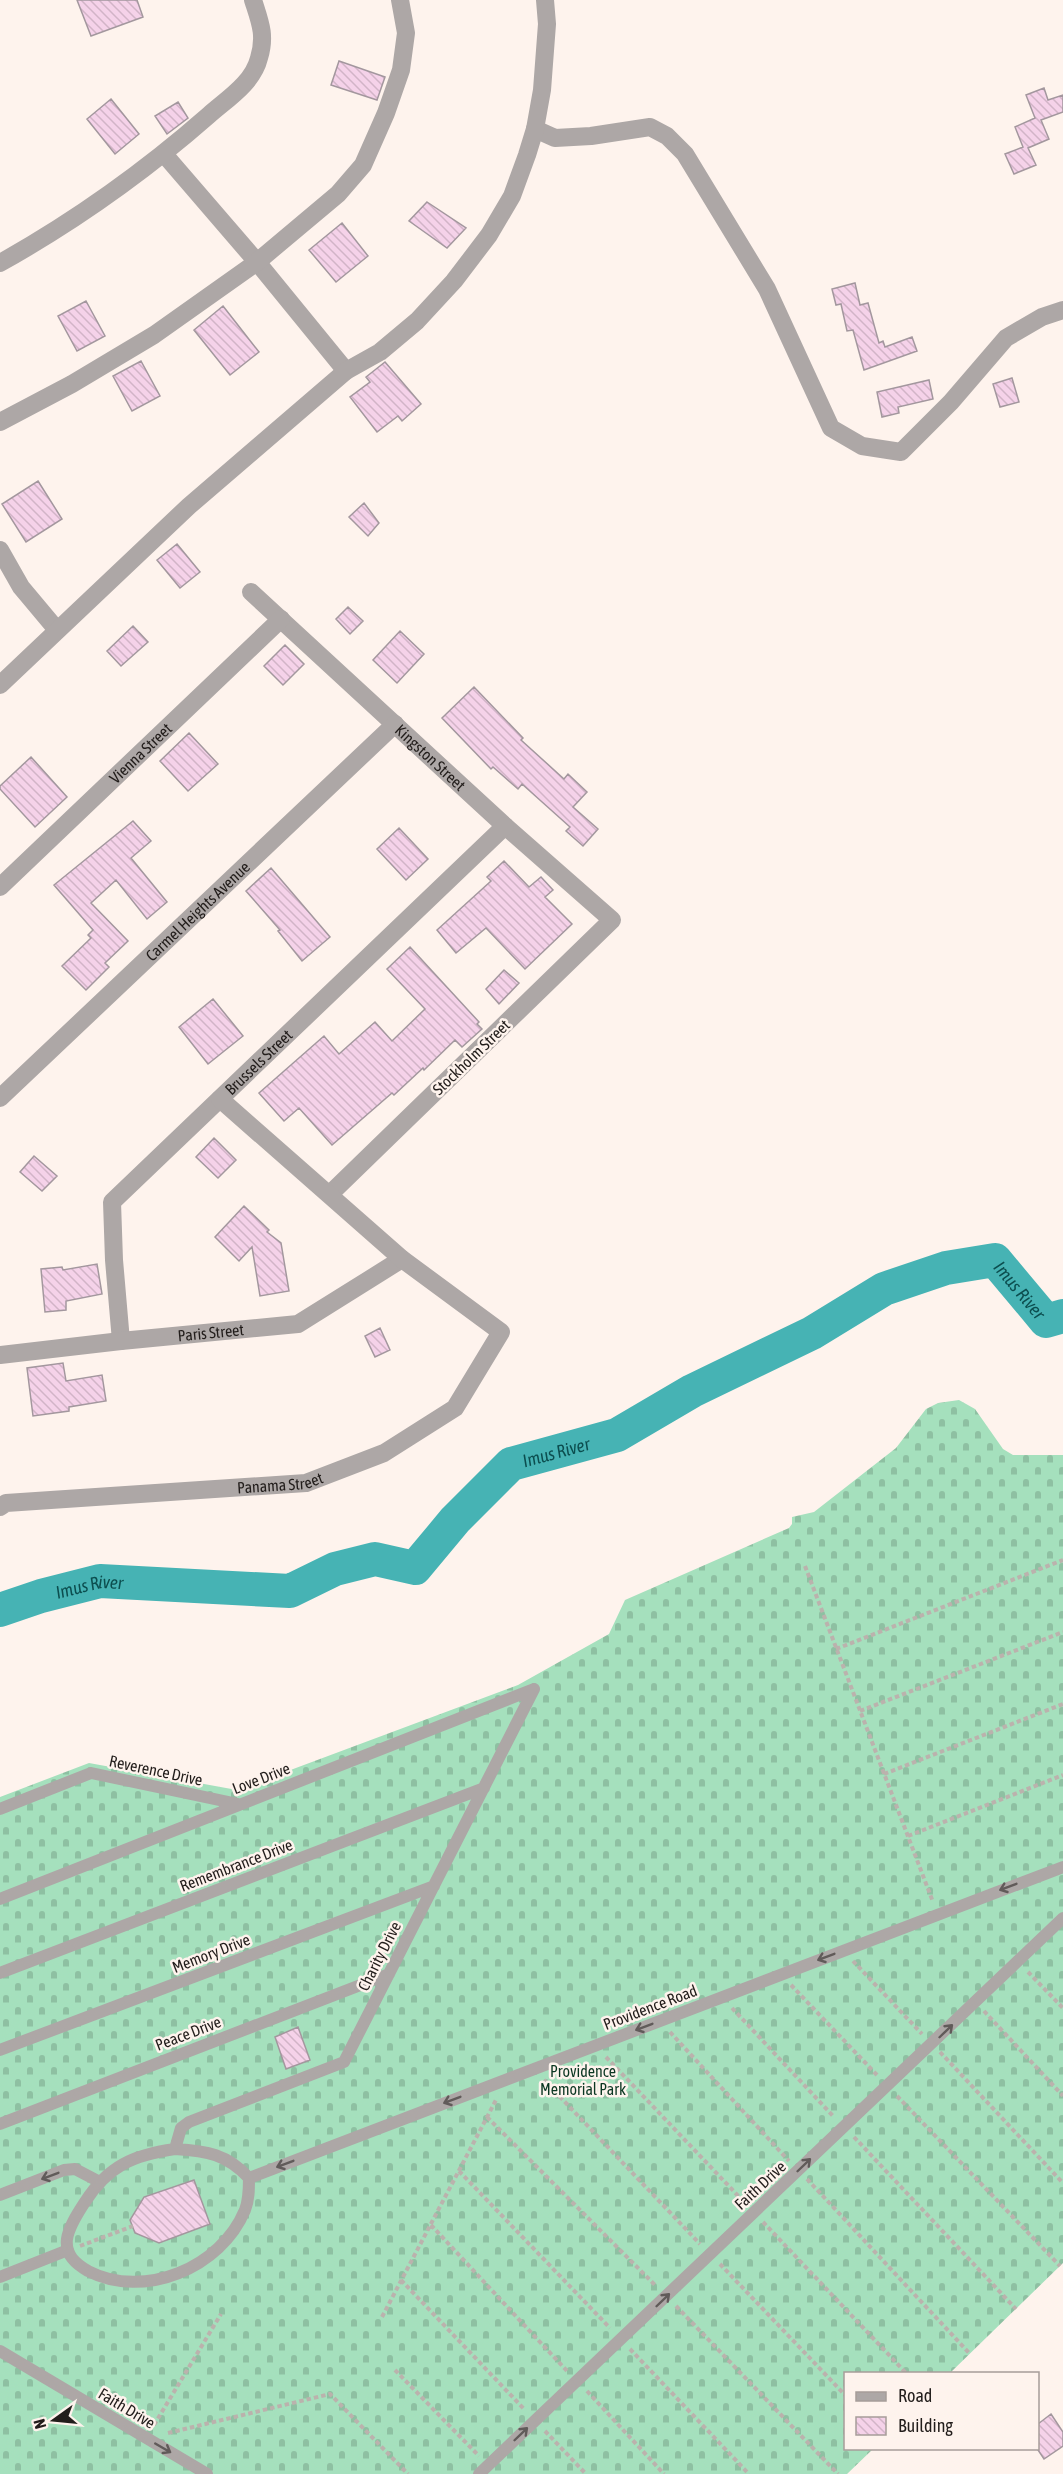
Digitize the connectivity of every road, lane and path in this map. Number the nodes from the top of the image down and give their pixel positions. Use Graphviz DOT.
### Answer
graph roads {
  1 [pos="253,0"];
  2 [pos="400,0"];
  3 [pos="544,0"];
  4 [pos="535,129"];
  5 [pos="164,154"];
  6 [pos="257,262"];
  7 [pos="0,263"];
  8 [pos="1063,310"];
  9 [pos="346,371"];
  10 [pos="0,422"];
  11 [pos="0,550"];
  12 [pos="251,592"];
  13 [pos="281,619"];
  14 [pos="57,630"];
  15 [pos="0,685"];
  16 [pos="395,724"];
  17 [pos="505,826"];
  18 [pos="0,887"];
  19 [pos="612,920"];
  20 [pos="0,1098"];
  21 [pos="220,1099"];
  22 [pos="330,1194"];
  23 [pos="402,1259"];
  24 [pos="121,1341"];
  25 [pos="0,1355"];
  26 [pos="0,1507"];
  27 [pos="1063,1560"];
  28 [pos="805,1566"];
  29 [pos="1063,1632"];
  30 [pos="836,1648"];
  31 [pos="534,1689"];
  32 [pos="1063,1704"];
  33 [pos="860,1711"];
  34 [pos="884,1774"];
  35 [pos="1063,1775"];
  36 [pos="484,1788"];
  37 [pos="239,1804"];
  38 [pos="0,1809"];
  39 [pos="908,1836"];
  40 [pos="1063,1867"];
  41 [pos="434,1887"];
  42 [pos="0,1899"];
  43 [pos="938,1914"];
  44 [pos="1063,1918"];
  45 [pos="843,1951"];
  46 [pos="1018,1962"];
  47 [pos="0,1973"];
  48 [pos="389,1974"];
  49 [pos="781,1975"];
  50 [pos="722,1997"];
  51 [pos="976,2002"];
  52 [pos="1063,2008"];
  53 [pos="659,2021"];
  54 [pos="932,2044"];
  55 [pos="0,2050"];
  56 [pos="534,2069"];
  57 [pos="507,2079"];
  58 [pos="887,2086"];
  59 [pos="1063,2096"];
  60 [pos="0,2124"];
  61 [pos="844,2127"];
  62 [pos="175,2149"];
  63 [pos="459,2171"];
  64 [pos="799,2171"];
  65 [pos="249,2178"];
  66 [pos="98,2181"];
  67 [pos="1063,2183"];
  68 [pos="0,2195"];
  69 [pos="431,2225"];
  70 [pos="133,2226"];
  71 [pos="68,2250"];
  72 [pos="710,2254"];
  73 [pos="1060,2266"];
  74 [pos="0,2277"];
  75 [pos="401,2280"];
  76 [pos="1016,2309"];
  77 [pos="221,2314"];
  78 [pos="382,2316"];
  79 [pos="621,2339"];
  80 [pos="0,2351"];
  81 [pos="970,2354"];
  82 [pos="395,2370"];
  83 [pos="577,2381"];
  84 [pos="844,2394"];
  85 [pos="535,2421"];
  86 [pos="146,2439"];
  87 [pos="483,2470"];
  88 [pos="207,2474"];
  89 [pos="408,2474"];
  90 [pos="586,2474"];
  91 [pos="664,2474"];
  92 [pos="749,2474"];
  1 -- 5 [label="street"];
  2 -- 6 [label="street"];
  3 -- 4 [label="street"];
  4 -- 8 [label="street"];
  4 -- 9 [label="street"];
  5 -- 6 [label="street"];
  5 -- 7 [label="street"];
  6 -- 9 [label="street"];
  6 -- 10 [label="street"];
  9 -- 14 [label="street"];
  11 -- 14 [label="street"];
  12 -- 13 [label="street, Kingston Street"];
  13 -- 16 [label="street, Kingston Street"];
  13 -- 18 [label="street, Vienna Street"];
  14 -- 15 [label="street"];
  16 -- 17 [label="street, Kingston Street"];
  16 -- 20 [label="street, Carmel Heights Avenue"];
  17 -- 19 [label="street, Kingston Street"];
  17 -- 21 [label="street, Brussels Street"];
  19 -- 22 [label="street, Stockholm Street"];
  21 -- 22 [label="street"];
  21 -- 24 [label="street, Brussels Street"];
  22 -- 23 [label="street"];
  23 -- 24 [label="street, Paris Street"];
  23 -- 26 [label="street, Panama Street"];
  24 -- 25 [label="street, Paris Street"];
  27 -- 30 [label="path"];
  28 -- 30 [label="path"];
  29 -- 33 [label="path"];
  30 -- 33 [label="path"];
  31 -- 36 [label="lane, Charity Drive"];
  31 -- 37 [label="lane, Love Drive"];
  32 -- 34 [label="path"];
  33 -- 34 [label="path"];
  34 -- 39 [label="path"];
  35 -- 39 [label="path"];
  36 -- 41 [label="lane, Charity Drive"];
  36 -- 47 [label="lane, Remembrance Drive"];
  37 -- 38 [label="lane, Reverence Drive"];
  37 -- 42 [label="lane, Love Drive"];
  39 -- 43 [label="path"];
  40 -- 43 [label="lane, Providence Road, one-way"];
  41 -- 48 [label="lane, Charity Drive"];
  41 -- 55 [label="lane, Memory Drive"];
  43 -- 45 [label="lane, Providence Road"];
  44 -- 46 [label="lane, Faith Drive"];
  45 -- 49 [label="lane, Providence Road, one-way"];
  45 -- 54 [label="path"];
  46 -- 51 [label="lane, Faith Drive"];
  46 -- 52 [label="path"];
  48 -- 60 [label="lane, Peace Drive"];
  48 -- 62 [label="lane, Charity Drive"];
  49 -- 50 [label="lane, Providence Road"];
  49 -- 58 [label="path"];
  50 -- 53 [label="lane, Providence Road"];
  50 -- 61 [label="path"];
  54 -- 51 [label="lane, Faith Drive, one-way"];
  51 -- 59 [label="path"];
  53 -- 56 [label="lane, Providence Road, one-way"];
  53 -- 64 [label="path"];
  54 -- 58 [label="lane, Faith Drive"];
  54 -- 67 [label="path"];
  56 -- 57 [label="lane, Providence Road"];
  56 -- 72 [label="path"];
  57 -- 63 [label="path"];
  57 -- 65 [label="lane, Providence Road, one-way"];
  58 -- 61 [label="lane, Faith Drive"];
  58 -- 73 [label="path"];
  64 -- 61 [label="lane, Faith Drive, one-way"];
  61 -- 76 [label="path"];
  62 -- 65 [label="lane"];
  62 -- 66 [label="lane"];
  63 -- 69 [label="path"];
  63 -- 79 [label="path"];
  64 -- 72 [label="lane, Faith Drive"];
  64 -- 81 [label="path"];
  65 -- 71 [label="lane"];
  66 -- 68 [label="lane, one-way"];
  66 -- 71 [label="lane"];
  69 -- 75 [label="path"];
  69 -- 83 [label="path"];
  70 -- 71 [label="path"];
  71 -- 74 [label="lane"];
  79 -- 72 [label="lane, Faith Drive, one-way"];
  72 -- 84 [label="path"];
  75 -- 78 [label="path"];
  75 -- 85 [label="path"];
  77 -- 86 [label="path"];
  79 -- 83 [label="lane, Faith Drive"];
  79 -- 92 [label="path"];
  80 -- 86 [label="lane, Faith Drive"];
  82 -- 87 [label="path"];
  83 -- 85 [label="lane, Faith Drive"];
  83 -- 91 [label="path"];
  87 -- 85 [label="lane, Faith Drive, one-way"];
  85 -- 90 [label="path"];
  86 -- 88 [label="lane, Faith Drive, one-way"];
  86 -- 89 [label="path"];
}
